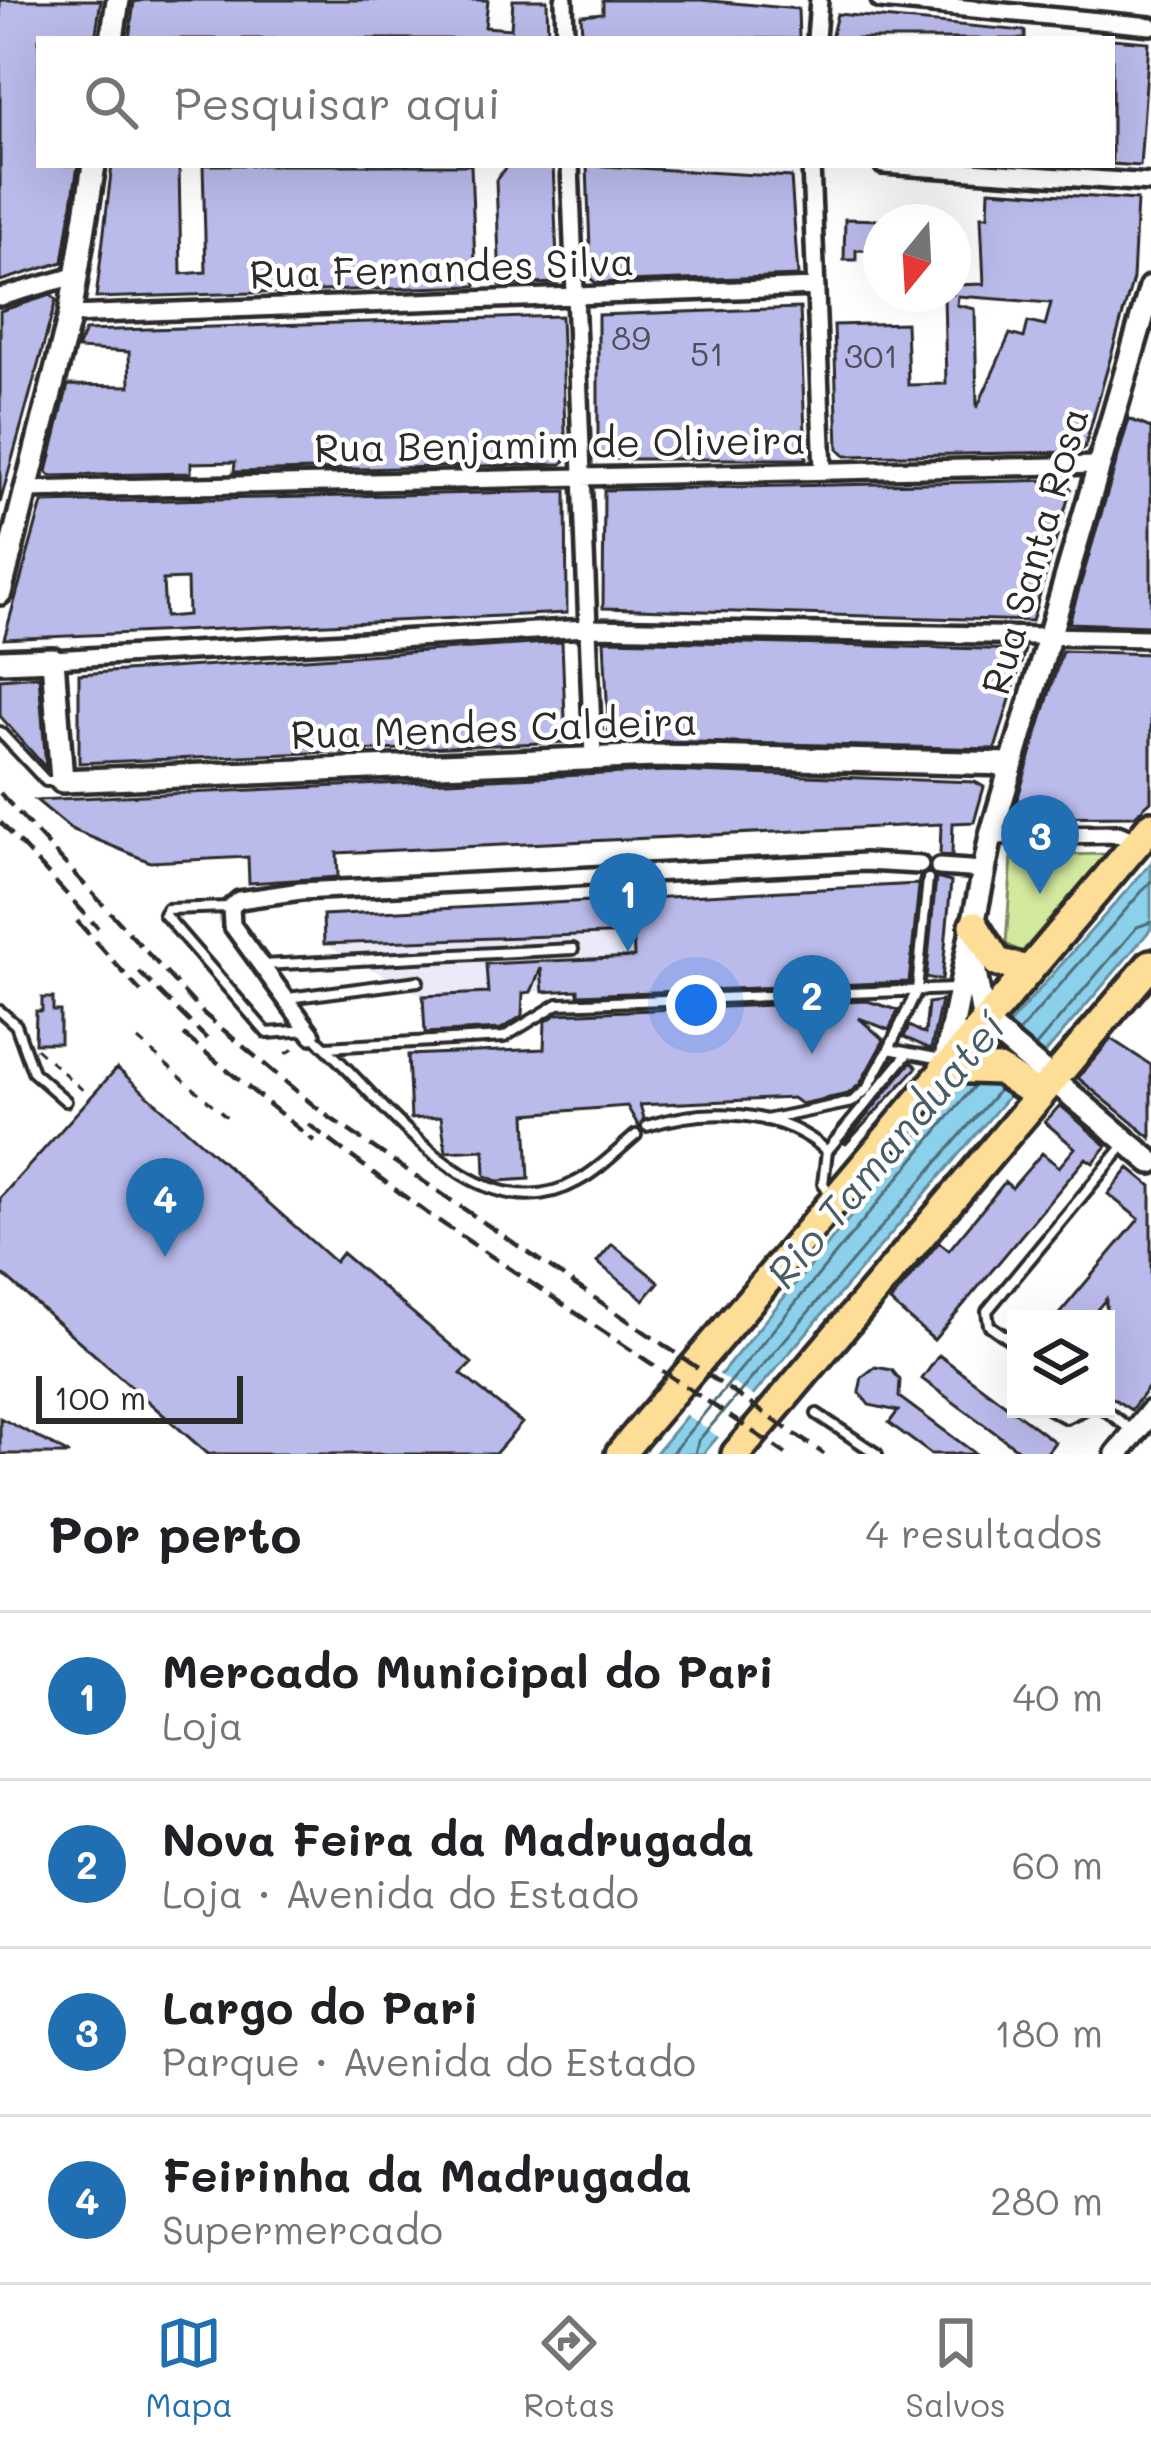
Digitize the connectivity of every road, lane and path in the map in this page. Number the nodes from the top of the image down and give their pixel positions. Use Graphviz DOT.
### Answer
graph roads {
  1 [pos="118,0"];
  2 [pos="564,0"];
  3 [pos="819,0"];
  4 [pos="880,0"];
  5 [pos="973,5"];
  6 [pos="1151,26"];
  7 [pos="112,36"];
  8 [pos="565,36"];
  9 [pos="816,36"];
  10 [pos="94,168"];
  11 [pos="570,168"];
  12 [pos="812,168"];
  13 [pos="928,168"];
  14 [pos="1151,183"];
  15 [pos="78,275"];
  16 [pos="816,287"];
  17 [pos="1151,287"];
  18 [pos="574,296"];
  19 [pos="0,297"];
  20 [pos="70,315"];
  21 [pos="1096,465"];
  22 [pos="824,471"];
  23 [pos="581,475"];
  24 [pos="26,490"];
  25 [pos="0,593"];
  26 [pos="587,628"];
  27 [pos="1049,633"];
  28 [pos="1151,638"];
  29 [pos="53,659"];
  30 [pos="0,661"];
  31 [pos="0,732"];
  32 [pos="593,757"];
  33 [pos="1012,764"];
  34 [pos="62,781"];
  35 [pos="1144,834"];
  36 [pos="992,836"];
  37 [pos="929,870"];
  38 [pos="984,870"];
  39 [pos="231,907"];
  40 [pos="974,925"];
  41 [pos="573,950"];
  42 [pos="1151,964"];
  43 [pos="262,965"];
  44 [pos="1028,970"];
  45 [pos="418,981"];
  46 [pos="962,989"];
  47 [pos="917,990"];
  48 [pos="282,999"];
  49 [pos="0,1011"];
  50 [pos="988,1026"];
  51 [pos="315,1037"];
  52 [pos="138,1040"];
  53 [pos="33,1044"];
  54 [pos="890,1049"];
  55 [pos="909,1052"];
  56 [pos="286,1054"];
  57 [pos="950,1065"];
  58 [pos="1042,1084"];
  59 [pos="84,1091"];
  60 [pos="66,1101"];
  61 [pos="229,1119"];
  62 [pos="765,1120"];
  63 [pos="647,1126"];
  64 [pos="637,1135"];
  65 [pos="1127,1142"];
  66 [pos="827,1150"];
  67 [pos="1151,1162"];
  68 [pos="834,1198"];
  69 [pos="1007,1338"];
  70 [pos="1151,1412"];
  71 [pos="817,1414"];
  72 [pos="1115,1417"];
  73 [pos="1135,1432"];
  74 [pos="620,1454"];
  75 [pos="736,1454"];
  76 [pos="877,1454"];
  77 [pos="1117,1454"];
  1 -- 7 [label="street"];
  2 -- 8 [label="street"];
  3 -- 9 [label="street"];
  4 -- 5 [label="street"];
  5 -- 6 [label="street"];
  10 -- 15 [label="street"];
  11 -- 18 [label="street"];
  12 -- 16 [label="street"];
  13 -- 14 [label="street"];
  15 -- 19 [label="street"];
  15 -- 20 [label="street"];
  16 -- 18 [label="street, Rua Fernandes Silva"];
  16 -- 22 [label="street"];
  17 -- 21 [label="street, Rua Santa Rosa"];
  18 -- 20 [label="street, Rua Fernandes Silva"];
  18 -- 23 [label="street"];
  20 -- 24 [label="street"];
  21 -- 22 [label="street, Rua Benjamim de Oliveira"];
  21 -- 27 [label="street, Rua Santa Rosa"];
  22 -- 23 [label="street, Rua Benjamim de Oliveira"];
  23 -- 24 [label="street, Rua Benjamim de Oliveira"];
  23 -- 26 [label="street"];
  24 -- 25 [label="street"];
  26 -- 27 [label="street"];
  26 -- 29 [label="street"];
  26 -- 32 [label="street"];
  27 -- 28 [label="street"];
  27 -- 33 [label="street, Rua Santa Rosa"];
  29 -- 30 [label="street"];
  29 -- 34 [label="street"];
  31 -- 34 [label="lane"];
  32 -- 33 [label="street, Rua Mendes Caldeira"];
  32 -- 34 [label="street, Rua Mendes Caldeira"];
  33 -- 36 [label="street, Rua Santa Rosa"];
  35 -- 36 [label="street"];
  35 -- 44 [label="highway"];
  36 -- 38 [label="street, Rua Santa Rosa"];
  37 -- 38 [label="street"];
  37 -- 39 [label="street"];
  37 -- 47 [label="lane"];
  38 -- 40 [label="street, Rua Santa Rosa"];
  39 -- 43 [label="street"];
  39 -- 51 [label="lane"];
  40 -- 44 [label="highway"];
  40 -- 46 [label="street"];
  40 -- 50 [label="street"];
  41 -- 43 [label="lane"];
  42 -- 58 [label="highway"];
  43 -- 48 [label="street"];
  44 -- 50 [label="highway"];
  45 -- 48 [label="lane"];
  46 -- 47 [label="lane"];
  46 -- 57 [label="street"];
  47 -- 51 [label="lane"];
  47 -- 54 [label="lane"];
  48 -- 51 [label="street"];
  49 -- 60 [label="lane"];
  50 -- 57 [label="highway"];
  50 -- 58 [label="street"];
  51 -- 56 [label="path"];
  51 -- 64 [label="lane"];
  52 -- 61 [label="path"];
  53 -- 59 [label="path"];
  54 -- 55 [label="lane"];
  54 -- 62 [label="lane"];
  55 -- 57 [label="lane"];
  55 -- 66 [label="lane"];
  57 -- 58 [label="highway"];
  57 -- 68 [label="highway"];
  58 -- 65 [label="street"];
  58 -- 75 [label="highway"];
  62 -- 63 [label="lane"];
  62 -- 66 [label="lane"];
  65 -- 67 [label="street"];
  65 -- 69 [label="lane"];
  66 -- 68 [label="lane"];
  68 -- 74 [label="highway"];
  70 -- 73 [label="street"];
  71 -- 76 [label="lane"];
  72 -- 73 [label="lane"];
  73 -- 77 [label="street"];
}
